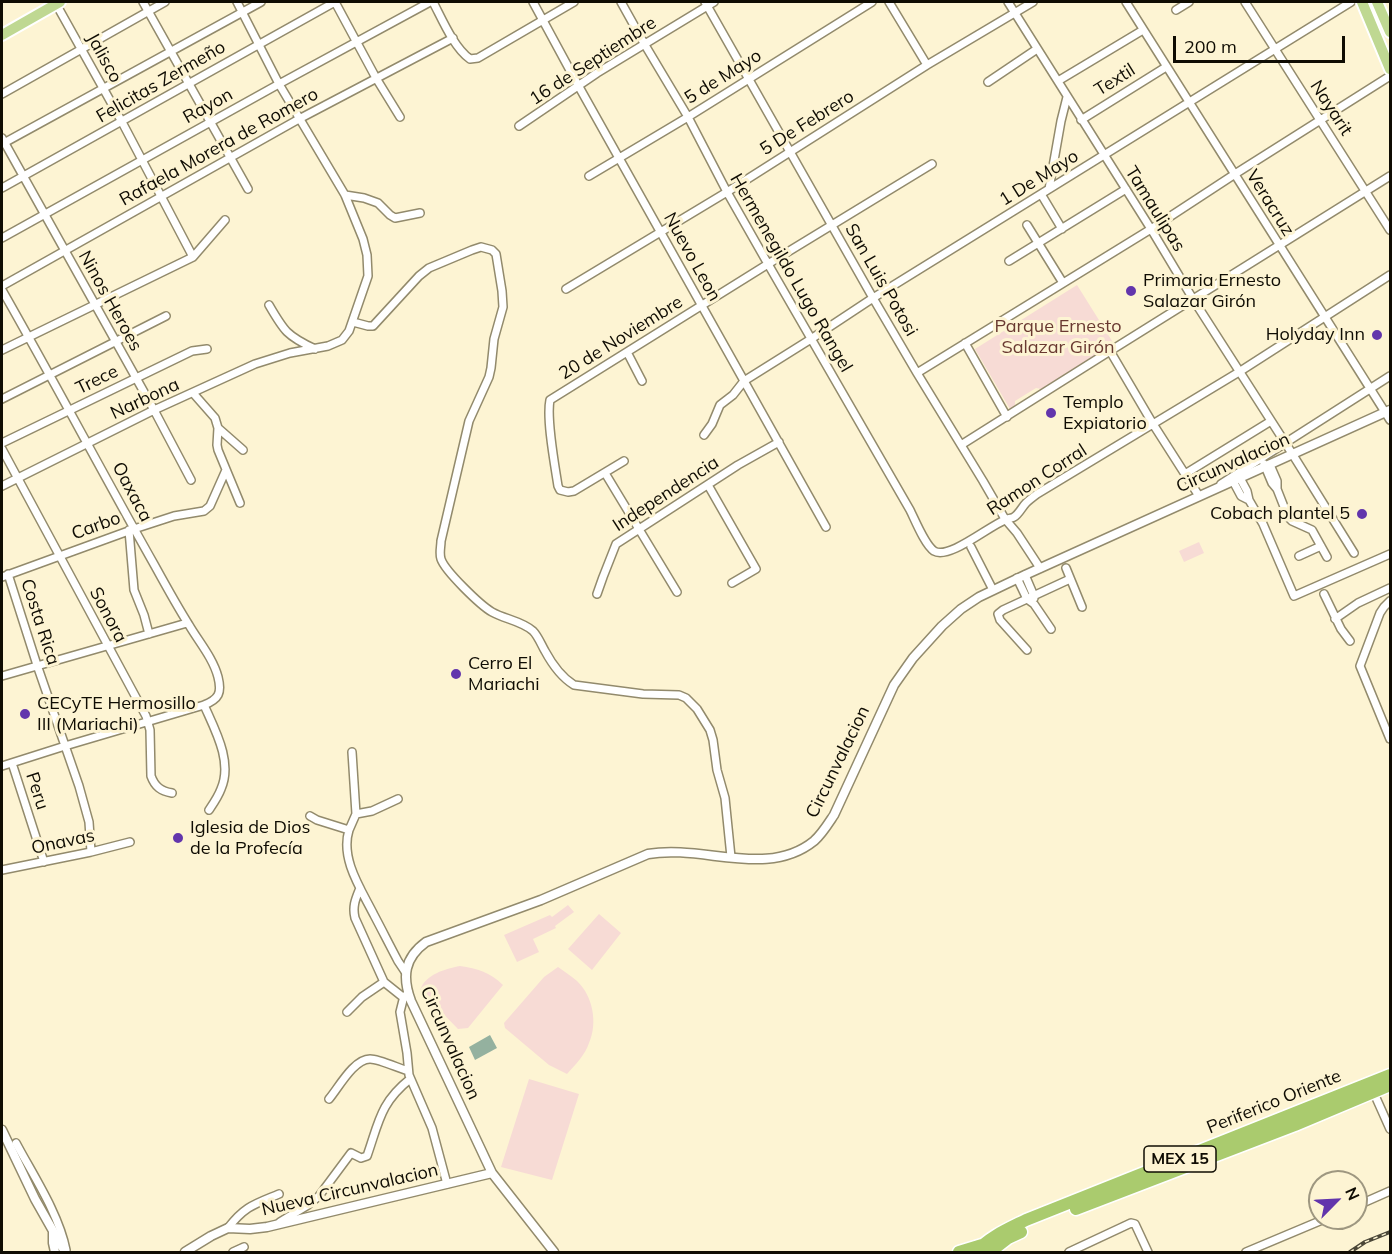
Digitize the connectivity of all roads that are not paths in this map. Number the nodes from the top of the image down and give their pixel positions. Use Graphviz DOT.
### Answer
graph roads {
  1 [pos="57,2"];
  2 [pos="143,2"];
  3 [pos="165,2"];
  4 [pos="237,2"];
  5 [pos="261,2"];
  6 [pos="335,2"];
  7 [pos="431,2"];
  8 [pos="533,2"];
  9 [pos="574,2"];
  10 [pos="621,2"];
  11 [pos="872,2"];
  12 [pos="889,2"];
  13 [pos="1008,2"];
  14 [pos="1033,2"];
  15 [pos="1126,2"];
  16 [pos="1190,2"];
  17 [pos="1245,2"];
  18 [pos="1351,2"];
  19 [pos="1362,2"];
  20 [pos="1377,2"];
  21 [pos="709,3"];
  22 [pos="1176,10"];
  23 [pos="148,11"];
  24 [pos="242,12"];
  25 [pos="1015,13"];
  26 [pos="543,20"];
  27 [pos="1143,30"];
  28 [pos="1390,34"];
  29 [pos="2,35"];
  30 [pos="453,38"];
  31 [pos="357,41"];
  32 [pos="1379,41"];
  33 [pos="259,44"];
  34 [pos="645,45"];
  35 [pos="82,49"];
  36 [pos="1037,49"];
  37 [pos="1276,49"];
  38 [pos="170,50"];
  39 [pos="1388,53"];
  40 [pos="927,65"];
  41 [pos="1166,67"];
  42 [pos="1390,69"];
  43 [pos="1390,76"];
  44 [pos="376,78"];
  45 [pos="749,79"];
  46 [pos="1058,81"];
  47 [pos="988,82"];
  48 [pos="189,83"];
  49 [pos="279,84"];
  50 [pos="578,85"];
  51 [pos="103,88"];
  52 [pos="2,94"];
  53 [pos="1067,97"];
  54 [pos="1189,103"];
  55 [pos="400,117"];
  56 [pos="688,117"];
  57 [pos="299,119"];
  58 [pos="1081,120"];
  59 [pos="1320,121"];
  60 [pos="122,122"];
  61 [pos="210,122"];
  62 [pos="519,126"];
  63 [pos="2,142"];
  64 [pos="791,151"];
  65 [pos="1104,155"];
  66 [pos="230,158"];
  67 [pos="619,159"];
  68 [pos="142,161"];
  69 [pos="932,164"];
  70 [pos="1235,174"];
  71 [pos="23,176"];
  72 [pos="589,176"];
  73 [pos="1390,176"];
  74 [pos="2,188"];
  75 [pos="248,189"];
  76 [pos="1049,189"];
  77 [pos="1126,189"];
  78 [pos="1367,191"];
  79 [pos="727,192"];
  80 [pos="345,195"];
  81 [pos="1041,195"];
  82 [pos="162,196"];
  83 [pos="420,213"];
  84 [pos="44,215"];
  85 [pos="225,220"];
  86 [pos="832,225"];
  87 [pos="1027,225"];
  88 [pos="1062,229"];
  89 [pos="1151,230"];
  90 [pos="1390,230"];
  91 [pos="660,232"];
  92 [pos="2,238"];
  93 [pos="1038,243"];
  94 [pos="1280,246"];
  95 [pos="64,251"];
  96 [pos="193,257"];
  97 [pos="1009,261"];
  98 [pos="768,264"];
  99 [pos="1390,275"];
  100 [pos="1063,283"];
  101 [pos="2,288"];
  102 [pos="566,289"];
  103 [pos="873,298"];
  104 [pos="1193,299"];
  105 [pos="94,305"];
  106 [pos="269,305"];
  107 [pos="702,306"];
  108 [pos="166,316"];
  109 [pos="1325,316"];
  110 [pos="353,322"];
  111 [pos="29,337"];
  112 [pos="811,339"];
  113 [pos="115,341"];
  114 [pos="965,343"];
  115 [pos="207,349"];
  116 [pos="315,349"];
  117 [pos="2,350"];
  118 [pos="1110,351"];
  119 [pos="627,352"];
  120 [pos="1239,372"];
  121 [pos="917,373"];
  122 [pos="50,375"];
  123 [pos="1390,376"];
  124 [pos="136,377"];
  125 [pos="642,381"];
  126 [pos="744,381"];
  127 [pos="1370,388"];
  128 [pos="193,393"];
  129 [pos="2,399"];
  130 [pos="70,410"];
  131 [pos="154,410"];
  132 [pos="1389,414"];
  133 [pos="1007,417"];
  134 [pos="1271,421"];
  135 [pos="1153,424"];
  136 [pos="219,428"];
  137 [pos="704,435"];
  138 [pos="779,442"];
  139 [pos="1285,442"];
  140 [pos="2,443"];
  141 [pos="88,443"];
  142 [pos="961,445"];
  143 [pos="2,450"];
  144 [pos="243,450"];
  145 [pos="1293,454"];
  146 [pos="1261,458"];
  147 [pos="624,460"];
  148 [pos="1268,466"];
  149 [pos="226,470"];
  150 [pos="605,473"];
  151 [pos="1185,474"];
  152 [pos="17,478"];
  153 [pos="192,480"];
  154 [pos="1236,480"];
  155 [pos="708,484"];
  156 [pos="2,486"];
  157 [pos="1203,495"];
  158 [pos="240,503"];
  159 [pos="1005,519"];
  160 [pos="826,527"];
  161 [pos="639,529"];
  162 [pos="132,530"];
  163 [pos="1321,546"];
  164 [pos="971,547"];
  165 [pos="941,553"];
  166 [pos="1354,553"];
  167 [pos="1390,554"];
  168 [pos="59,556"];
  169 [pos="1299,556"];
  170 [pos="1327,557"];
  171 [pos="1040,568"];
  172 [pos="1066,568"];
  173 [pos="5,575"];
  174 [pos="1021,577"];
  175 [pos="1070,579"];
  176 [pos="732,583"];
  177 [pos="1390,588"];
  178 [pos="993,590"];
  179 [pos="677,592"];
  180 [pos="597,594"];
  181 [pos="1324,594"];
  182 [pos="1031,597"];
  183 [pos="1390,601"];
  184 [pos="1082,607"];
  185 [pos="1335,619"];
  186 [pos="187,623"];
  187 [pos="1051,629"];
  188 [pos="149,634"];
  189 [pos="1350,641"];
  190 [pos="107,646"];
  191 [pos="1027,650"];
  192 [pos="38,665"];
  193 [pos="2,676"];
  194 [pos="204,705"];
  195 [pos="148,722"];
  196 [pos="1388,727"];
  197 [pos="1390,739"];
  198 [pos="65,746"];
  199 [pos="352,752"];
  200 [pos="12,763"];
  201 [pos="2,766"];
  202 [pos="172,793"];
  203 [pos="398,799"];
  204 [pos="209,810"];
  205 [pos="356,814"];
  206 [pos="310,816"];
  207 [pos="349,830"];
  208 [pos="130,842"];
  209 [pos="92,852"];
  210 [pos="731,857"];
  211 [pos="44,862"];
  212 [pos="2,870"];
  213 [pos="360,888"];
  214 [pos="406,974"];
  215 [pos="384,982"];
  216 [pos="406,995"];
  217 [pos="347,1012"];
  218 [pos="408,1071"];
  219 [pos="1390,1075"];
  220 [pos="410,1079"];
  221 [pos="1390,1085"];
  222 [pos="1371,1088"];
  223 [pos="330,1099"];
  224 [pos="1390,1129"];
  225 [pos="2,1130"];
  226 [pos="16,1143"];
  227 [pos="492,1173"];
  228 [pos="447,1184"];
  229 [pos="1390,1191"];
  230 [pos="279,1194"];
  231 [pos="1368,1201"];
  232 [pos="278,1224"];
  233 [pos="1308,1226"];
  234 [pos="228,1228"];
  235 [pos="53,1232"];
  236 [pos="244,1247"];
  237 [pos="982,1250"];
  238 [pos="55,1252"];
  239 [pos="66,1252"];
  240 [pos="185,1252"];
  241 [pos="233,1252"];
  242 [pos="554,1252"];
  243 [pos="958,1252"];
  244 [pos="1070,1252"];
  245 [pos="1148,1252"];
  246 [pos="1246,1252"];
  1 -- 29 [label="main road"];
  1 -- 35 [label="street, Jalisco"];
  2 -- 23 [label="street"];
  3 -- 23 [label="street"];
  4 -- 24 [label="street"];
  5 -- 24 [label="street"];
  6 -- 31 [label="street"];
  6 -- 33 [label="street, Felicitas Zermeño"];
  7 -- 30 [label="street"];
  7 -- 31 [label="street, Rayon"];
  8 -- 26 [label="street, Nuevo Leon"];
  9 -- 26 [label="street"];
  10 -- 34 [label="street, Hermenegildo Lugo Rangel"];
  11 -- 45 [label="street, 5 de Mayo"];
  12 -- 40 [label="street"];
  13 -- 25 [label="street, Tamaulipas"];
  14 -- 25 [label="street, 5 De Febrero"];
  15 -- 27 [label="street, Veracruz"];
  16 -- 22 [label="street"];
  17 -- 37 [label="street, Nayarit"];
  18 -- 37 [label="street, 1 De Mayo"];
  19 -- 32 [label="main road"];
  20 -- 28 [label="main road"];
  21 -- 34 [label="street, 16 de Septiembre"];
  21 -- 45 [label="street, San Luis Potosi"];
  23 -- 35 [label="street"];
  23 -- 38 [label="street"];
  24 -- 33 [label="street"];
  24 -- 38 [label="street"];
  25 -- 36 [label="street, Tamaulipas"];
  25 -- 40 [label="street, 5 De Febrero"];
  26 -- 30 [label="street"];
  26 -- 50 [label="street, Nuevo Leon"];
  27 -- 41 [label="street, Veracruz"];
  27 -- 46 [label="street"];
  28 -- 32 [label="street"];
  30 -- 44 [label="street, Rafaela Morera de Romero"];
  31 -- 44 [label="street"];
  31 -- 49 [label="street, Rayon"];
  32 -- 39 [label="main road"];
  33 -- 48 [label="street, Felicitas Zermeño"];
  33 -- 49 [label="street"];
  34 -- 50 [label="street, 16 de Septiembre"];
  34 -- 56 [label="street, Hermenegildo Lugo Rangel"];
  35 -- 51 [label="street, Jalisco"];
  35 -- 52 [label="street"];
  36 -- 46 [label="street, Tamaulipas"];
  36 -- 47 [label="street"];
  37 -- 54 [label="street, 1 De Mayo"];
  37 -- 59 [label="street, Nayarit"];
  38 -- 48 [label="street"];
  38 -- 51 [label="street"];
  39 -- 42 [label="main road"];
  40 -- 64 [label="street, 5 De Febrero"];
  41 -- 54 [label="street, Veracruz"];
  41 -- 58 [label="street, Textil"];
  43 -- 59 [label="street"];
  44 -- 55 [label="street"];
  44 -- 57 [label="street, Rafaela Morera de Romero"];
  45 -- 56 [label="street, 5 de Mayo"];
  45 -- 64 [label="street, San Luis Potosi"];
  46 -- 53 [label="street, Tamaulipas"];
  48 -- 60 [label="street, Felicitas Zermeño"];
  48 -- 61 [label="street"];
  49 -- 57 [label="street"];
  49 -- 61 [label="street, Rayon"];
  50 -- 62 [label="street, 16 de Septiembre"];
  50 -- 67 [label="street, Nuevo Leon"];
  51 -- 60 [label="street, Jalisco"];
  51 -- 63 [label="street"];
  53 -- 58 [label="street, Tamaulipas"];
  53 -- 76 [label="street"];
  54 -- 65 [label="street, 1 De Mayo"];
  54 -- 70 [label="street, Veracruz"];
  56 -- 67 [label="street, 5 de Mayo"];
  56 -- 79 [label="street, Hermenegildo Lugo Rangel"];
  57 -- 66 [label="street, Rafaela Morera de Romero"];
  57 -- 80 [label="street"];
  58 -- 65 [label="street, Tamaulipas"];
  59 -- 70 [label="street"];
  59 -- 78 [label="street, Nayarit"];
  60 -- 68 [label="street, Jalisco"];
  60 -- 71 [label="street, Felicitas Zermeño"];
  61 -- 66 [label="street"];
  61 -- 68 [label="street, Rayon"];
  63 -- 71 [label="street, Ninos Heroes"];
  64 -- 79 [label="street, 5 De Febrero"];
  64 -- 86 [label="street, San Luis Potosi"];
  65 -- 76 [label="street, 1 De Mayo"];
  65 -- 77 [label="street, Tamaulipas"];
  66 -- 75 [label="street"];
  66 -- 82 [label="street, Rafaela Morera de Romero"];
  67 -- 72 [label="street, 5 de Mayo"];
  67 -- 91 [label="street, Nuevo Leon"];
  68 -- 82 [label="street, Jalisco"];
  68 -- 84 [label="street, Rayon"];
  69 -- 86 [label="street, 20 de Noviembre"];
  70 -- 89 [label="street"];
  70 -- 94 [label="street, Veracruz"];
  71 -- 74 [label="street, Felicitas Zermeño"];
  71 -- 84 [label="street, Ninos Heroes"];
  73 -- 78 [label="street"];
  76 -- 81 [label="street, 1 De Mayo"];
  77 -- 88 [label="street"];
  77 -- 89 [label="street, Tamaulipas"];
  78 -- 90 [label="street, Nayarit"];
  78 -- 94 [label="street"];
  79 -- 91 [label="street, 5 De Febrero"];
  79 -- 98 [label="street, Hermenegildo Lugo Rangel"];
  80 -- 83 [label="street"];
  80 -- 110 [label="street"];
  81 -- 88 [label="street"];
  81 -- 103 [label="street, 1 De Mayo"];
  82 -- 95 [label="street, Rafaela Morera de Romero"];
  82 -- 96 [label="street, Jalisco"];
  84 -- 92 [label="street, Rayon"];
  84 -- 95 [label="street, Ninos Heroes"];
  85 -- 96 [label="street"];
  86 -- 98 [label="street, 20 de Noviembre"];
  86 -- 103 [label="street, San Luis Potosi"];
  87 -- 93 [label="street"];
  88 -- 93 [label="street"];
  89 -- 100 [label="street"];
  89 -- 104 [label="street, Tamaulipas"];
  91 -- 102 [label="street, 5 De Febrero"];
  91 -- 107 [label="street, Nuevo Leon"];
  93 -- 97 [label="street"];
  93 -- 100 [label="street"];
  94 -- 104 [label="street"];
  94 -- 109 [label="street, Veracruz"];
  95 -- 101 [label="street, Rafaela Morera de Romero"];
  95 -- 105 [label="street, Ninos Heroes"];
  96 -- 105 [label="street"];
  98 -- 107 [label="street, 20 de Noviembre"];
  98 -- 112 [label="street, Hermenegildo Lugo Rangel"];
  99 -- 109 [label="street, Ramon Corral"];
  100 -- 114 [label="street"];
  101 -- 111 [label="street, Oaxaca"];
  103 -- 112 [label="street, 1 De Mayo"];
  103 -- 121 [label="street, San Luis Potosi"];
  104 -- 118 [label="street"];
  104 -- 120 [label="street, Tamaulipas"];
  105 -- 111 [label="street"];
  105 -- 113 [label="street, Ninos Heroes"];
  106 -- 116 [label="street"];
  107 -- 119 [label="street, 20 de Noviembre"];
  107 -- 126 [label="street, Nuevo Leon"];
  108 -- 113 [label="street"];
  109 -- 120 [label="street, Ramon Corral"];
  109 -- 127 [label="street, Veracruz"];
  110 -- 116 [label="street, Narbona"];
  110 -- 210 [label="street"];
  111 -- 117 [label="street"];
  111 -- 122 [label="street, Oaxaca"];
  112 -- 126 [label="street, 1 De Mayo"];
  112 -- 165 [label="street, Hermenegildo Lugo Rangel"];
  113 -- 122 [label="street"];
  113 -- 124 [label="street, Ninos Heroes"];
  114 -- 121 [label="street"];
  114 -- 133 [label="street"];
  115 -- 124 [label="street, Trece"];
  116 -- 128 [label="street, Narbona"];
  118 -- 133 [label="street"];
  118 -- 135 [label="street"];
  119 -- 125 [label="street"];
  119 -- 150 [label="street, 20 de Noviembre"];
  120 -- 134 [label="street, Tamaulipas"];
  120 -- 135 [label="street, Ramon Corral"];
  121 -- 142 [label="street, San Luis Potosi"];
  122 -- 129 [label="street"];
  122 -- 130 [label="street, Oaxaca"];
  123 -- 127 [label="street"];
  124 -- 130 [label="street, Trece"];
  124 -- 131 [label="street, Ninos Heroes"];
  126 -- 137 [label="street, 1 De Mayo"];
  126 -- 138 [label="street, Nuevo Leon"];
  127 -- 132 [label="street, Veracruz"];
  127 -- 139 [label="street"];
  128 -- 131 [label="street, Narbona"];
  128 -- 136 [label="street"];
  130 -- 140 [label="street, Trece"];
  130 -- 141 [label="street, Oaxaca"];
  131 -- 141 [label="street, Narbona"];
  131 -- 153 [label="street, Ninos Heroes"];
  132 -- 145 [label="street, Circunvalacion"];
  133 -- 142 [label="street"];
  134 -- 139 [label="street, Tamaulipas"];
  134 -- 151 [label="street"];
  135 -- 151 [label="street"];
  135 -- 159 [label="street, Ramon Corral"];
  136 -- 144 [label="street"];
  136 -- 149 [label="street"];
  138 -- 155 [label="street, Independencia"];
  138 -- 160 [label="street, Nuevo Leon"];
  139 -- 145 [label="street, Tamaulipas"];
  139 -- 146 [label="street"];
  141 -- 152 [label="street, Narbona"];
  141 -- 162 [label="street, Oaxaca"];
  142 -- 159 [label="street, San Luis Potosi"];
  143 -- 152 [label="street, Sonora"];
  145 -- 148 [label="street, Circunvalacion"];
  145 -- 166 [label="street, Tamaulipas"];
  146 -- 148 [label="street"];
  146 -- 157 [label="street"];
  147 -- 150 [label="street"];
  148 -- 154 [label="street, Circunvalacion"];
  148 -- 163 [label="street"];
  149 -- 158 [label="street"];
  149 -- 162 [label="street, Carbo"];
  150 -- 161 [label="street"];
  151 -- 157 [label="street"];
  152 -- 156 [label="street, Narbona"];
  152 -- 168 [label="street, Sonora"];
  154 -- 157 [label="street, Circunvalacion"];
  154 -- 167 [label="street"];
  155 -- 161 [label="street, Independencia"];
  155 -- 176 [label="street"];
  157 -- 171 [label="street, Circunvalacion"];
  159 -- 165 [label="street, Ramon Corral"];
  159 -- 171 [label="street, San Luis Potosi"];
  161 -- 179 [label="street"];
  161 -- 180 [label="street, Independencia"];
  162 -- 168 [label="street, Carbo"];
  162 -- 186 [label="street, Oaxaca"];
  162 -- 188 [label="street"];
  163 -- 169 [label="street"];
  163 -- 170 [label="street"];
  164 -- 178 [label="street"];
  168 -- 173 [label="street, Carbo"];
  168 -- 190 [label="street, Sonora"];
  171 -- 174 [label="street, Circunvalacion"];
  172 -- 175 [label="street"];
  173 -- 192 [label="street, Costa Rica"];
  174 -- 178 [label="street, Circunvalacion"];
  174 -- 182 [label="street"];
  175 -- 182 [label="street"];
  175 -- 184 [label="street"];
  177 -- 185 [label="street"];
  178 -- 210 [label="street, Circunvalacion"];
  181 -- 185 [label="street"];
  182 -- 187 [label="street"];
  182 -- 191 [label="street"];
  183 -- 196 [label="street"];
  185 -- 189 [label="street"];
  186 -- 188 [label="street"];
  186 -- 194 [label="street, Oaxaca"];
  188 -- 190 [label="street"];
  190 -- 192 [label="street"];
  190 -- 195 [label="street, Sonora"];
  192 -- 193 [label="street"];
  192 -- 198 [label="street, Costa Rica"];
  194 -- 195 [label="street"];
  194 -- 204 [label="street"];
  195 -- 198 [label="street"];
  195 -- 202 [label="street, Sonora"];
  196 -- 197 [label="street"];
  198 -- 200 [label="street"];
  198 -- 209 [label="street, Costa Rica"];
  199 -- 205 [label="street"];
  200 -- 201 [label="street"];
  200 -- 211 [label="street, Peru"];
  203 -- 205 [label="street"];
  205 -- 207 [label="street"];
  206 -- 207 [label="street"];
  207 -- 213 [label="street"];
  208 -- 209 [label="street, Onavas"];
  209 -- 211 [label="street, Onavas"];
  210 -- 214 [label="street, Circunvalacion"];
  211 -- 212 [label="street, Onavas"];
  213 -- 214 [label="street"];
  213 -- 215 [label="street"];
  214 -- 216 [label="street, Circunvalacion"];
  215 -- 216 [label="street"];
  215 -- 217 [label="street"];
  216 -- 218 [label="street"];
  216 -- 227 [label="street, Circunvalacion"];
  218 -- 220 [label="street"];
  218 -- 223 [label="street"];
  219 -- 222 [label="highway, Periferico Oriente / MEX 15"];
  220 -- 228 [label="street"];
  220 -- 232 [label="street"];
  221 -- 222 [label="highway, Periferico Oriente / MEX 15"];
  222 -- 224 [label="street"];
  222 -- 237 [label="highway, Periferico Oriente / MEX 15"];
  225 -- 235 [label="street"];
  226 -- 239 [label="street"];
  227 -- 228 [label="street, Nueva Circunvalacion"];
  227 -- 242 [label="street, Circunvalacion"];
  228 -- 232 [label="street, Nueva Circunvalacion"];
  229 -- 231 [label="street"];
  230 -- 234 [label="street"];
  232 -- 234 [label="street, Nueva Circunvalacion"];
  233 -- 246 [label="street"];
  234 -- 240 [label="street, Nueva Circunvalacion"];
  235 -- 238 [label="street"];
  235 -- 239 [label="street"];
  236 -- 241 [label="street"];
  237 -- 243 [label="highway, Periferico Oriente"];
  244 -- 245 [label="street"];
}
